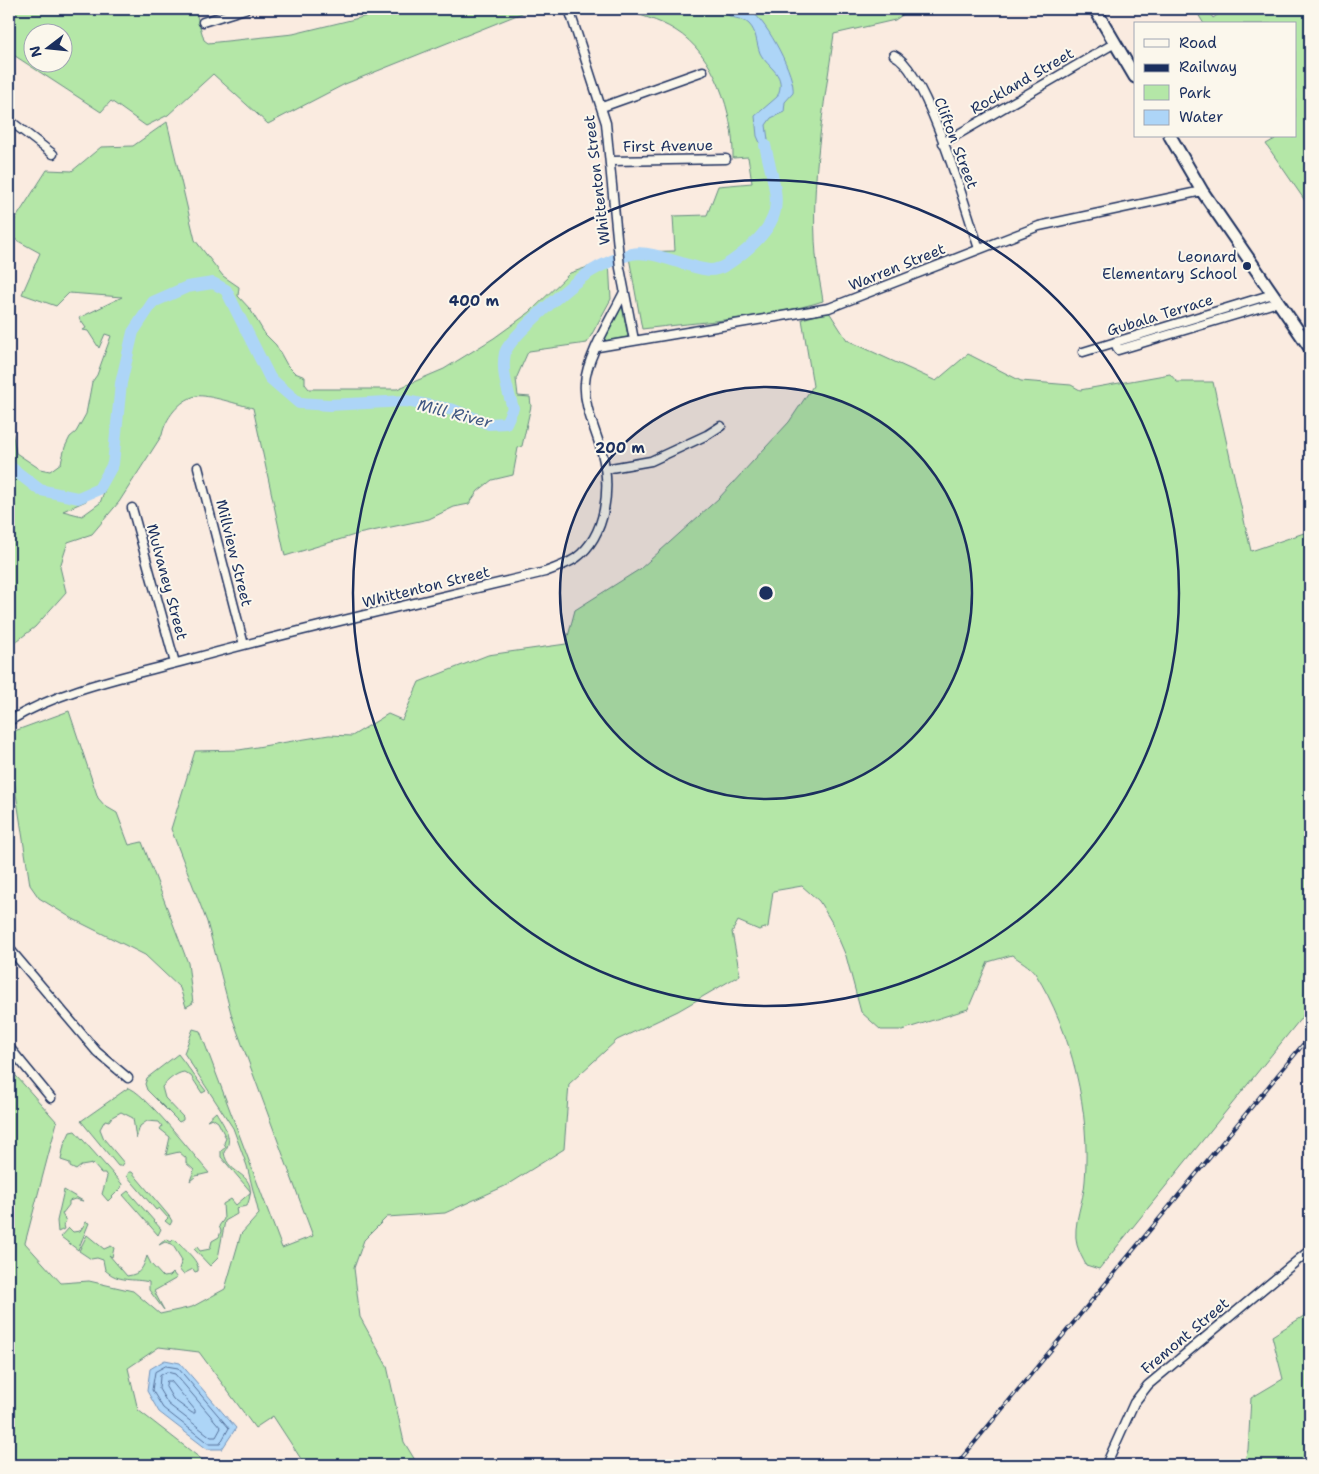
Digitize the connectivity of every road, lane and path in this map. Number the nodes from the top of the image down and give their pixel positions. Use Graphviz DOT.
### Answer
graph roads {
  1 [pos="246,9"];
  2 [pos="569,9"];
  3 [pos="1095,9"];
  4 [pos="203,22"];
  5 [pos="1115,43"];
  6 [pos="894,55"];
  7 [pos="703,70"];
  8 [pos="1134,75"];
  9 [pos="602,107"];
  10 [pos="9,120"];
  11 [pos="1171,138"];
  12 [pos="943,143"];
  13 [pos="53,154"];
  14 [pos="726,159"];
  15 [pos="611,161"];
  16 [pos="1202,191"];
  17 [pos="979,249"];
  18 [pos="624,292"];
  19 [pos="1275,298"];
  20 [pos="634,340"];
  21 [pos="1115,342"];
  22 [pos="598,347"];
  23 [pos="1310,348"];
  24 [pos="1083,352"];
  25 [pos="721,426"];
  26 [pos="198,467"];
  27 [pos="606,469"];
  28 [pos="132,508"];
  29 [pos="244,645"];
  30 [pos="175,663"];
  31 [pos="9,721"];
  32 [pos="9,948"];
  33 [pos="9,1047"];
  34 [pos="128,1078"];
  35 [pos="51,1098"];
  36 [pos="1310,1250"];
  37 [pos="1106,1465"];
  1 -- 4 [label="street"];
  2 -- 9 [label="street, Whittenton Street"];
  3 -- 5 [label="street"];
  5 -- 8 [label="street"];
  5 -- 12 [label="street, Rockland Street"];
  6 -- 12 [label="street, Clifton Street"];
  7 -- 9 [label="street"];
  9 -- 15 [label="street, Whittenton Street"];
  10 -- 13 [label="street"];
  11 -- 16 [label="street"];
  12 -- 17 [label="street, Clifton Street"];
  14 -- 15 [label="street, First Avenue"];
  15 -- 18 [label="street, Whittenton Street"];
  16 -- 17 [label="street, Warren Street"];
  16 -- 19 [label="street"];
  17 -- 20 [label="street, Warren Street"];
  18 -- 20 [label="street, Whittenton Street"];
  18 -- 22 [label="street, Whittenton Street"];
  19 -- 21 [label="street, Gubala Terrace"];
  19 -- 21 [label="street, Gubala Terrace"];
  19 -- 23 [label="street"];
  20 -- 22 [label="street, Warren Street"];
  21 -- 24 [label="street, Gubala Terrace"];
  22 -- 27 [label="street, Whittenton Street"];
  25 -- 27 [label="street"];
  26 -- 29 [label="street, Millview Street"];
  27 -- 29 [label="street, Whittenton Street"];
  28 -- 30 [label="street, Mulvaney Street"];
  29 -- 30 [label="street, Whittenton Street"];
  30 -- 31 [label="street, Whittenton Street"];
  32 -- 34 [label="street"];
  33 -- 35 [label="street"];
  36 -- 37 [label="street, Fremont Street"];
}
